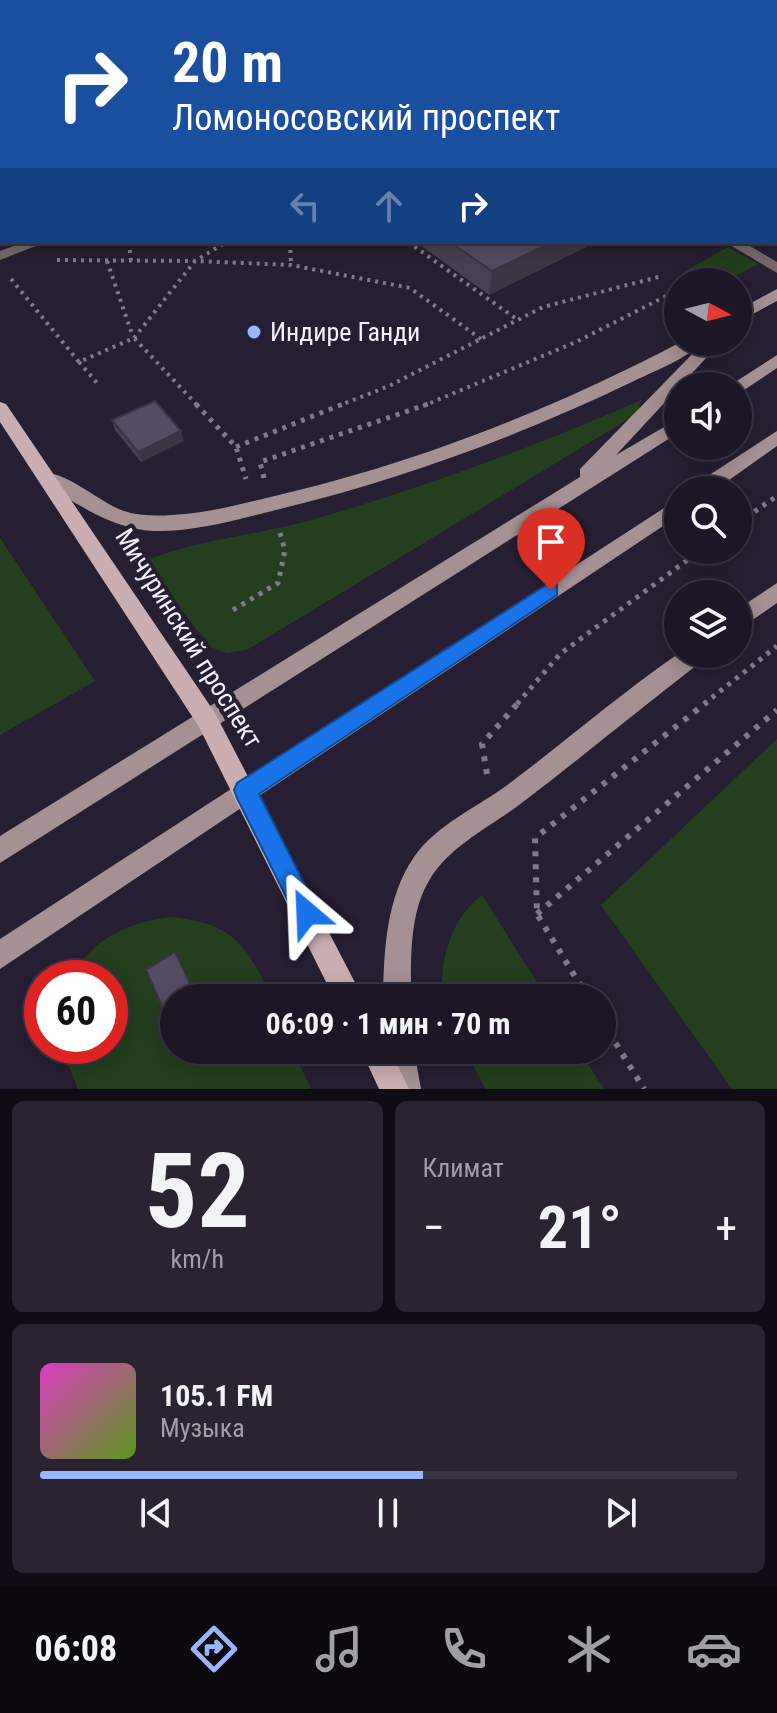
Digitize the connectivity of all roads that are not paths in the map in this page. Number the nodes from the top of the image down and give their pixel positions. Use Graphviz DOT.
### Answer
graph roads {
  1 [pos="33,244"];
  2 [pos="735,244"];
  3 [pos="0,256"];
  4 [pos="777,268"];
  5 [pos="777,294"];
  6 [pos="752,309"];
  7 [pos="668,356"];
  8 [pos="700,356"];
  9 [pos="777,360"];
  10 [pos="752,377"];
  11 [pos="0,408"];
  12 [pos="664,434"];
  13 [pos="777,437"];
  14 [pos="721,476"];
  15 [pos="50,479"];
  16 [pos="563,500"];
  17 [pos="664,515"];
  18 [pos="777,591"];
  19 [pos="752,610"];
  20 [pos="676,668"];
  21 [pos="207,720"];
  22 [pos="245,790"];
  23 [pos="9,845"];
  24 [pos="0,955"];
  25 [pos="342,984"];
  26 [pos="397,984"];
  27 [pos="382,1064"];
  28 [pos="402,1064"];
  29 [pos="394,1089"];
  30 [pos="406,1089"];
  1 -- 3 [label="lane"];
  2 -- 4 [label="lane"];
  5 -- 6 [label="main road"];
  7 -- 15 [label="main road"];
  8 -- 16 [label="main road"];
  9 -- 10 [label="main road"];
  11 -- 15 [label="main road, Мичуринский проспект"];
  12 -- 16 [label="main road"];
  13 -- 14 [label="main road"];
  15 -- 21 [label="main road, Мичуринский проспект"];
  16 -- 21 [label="main road"];
  17 -- 22 [label="main road"];
  18 -- 19 [label="main road"];
  20 -- 26 [label="main road"];
  21 -- 22 [label="main road, Мичуринский проспект"];
  21 -- 23 [label="main road"];
  22 -- 24 [label="main road"];
  22 -- 25 [label="main road, Мичуринский проспект"];
  27 -- 29 [label="main road"];
  28 -- 30 [label="main road"];
}
